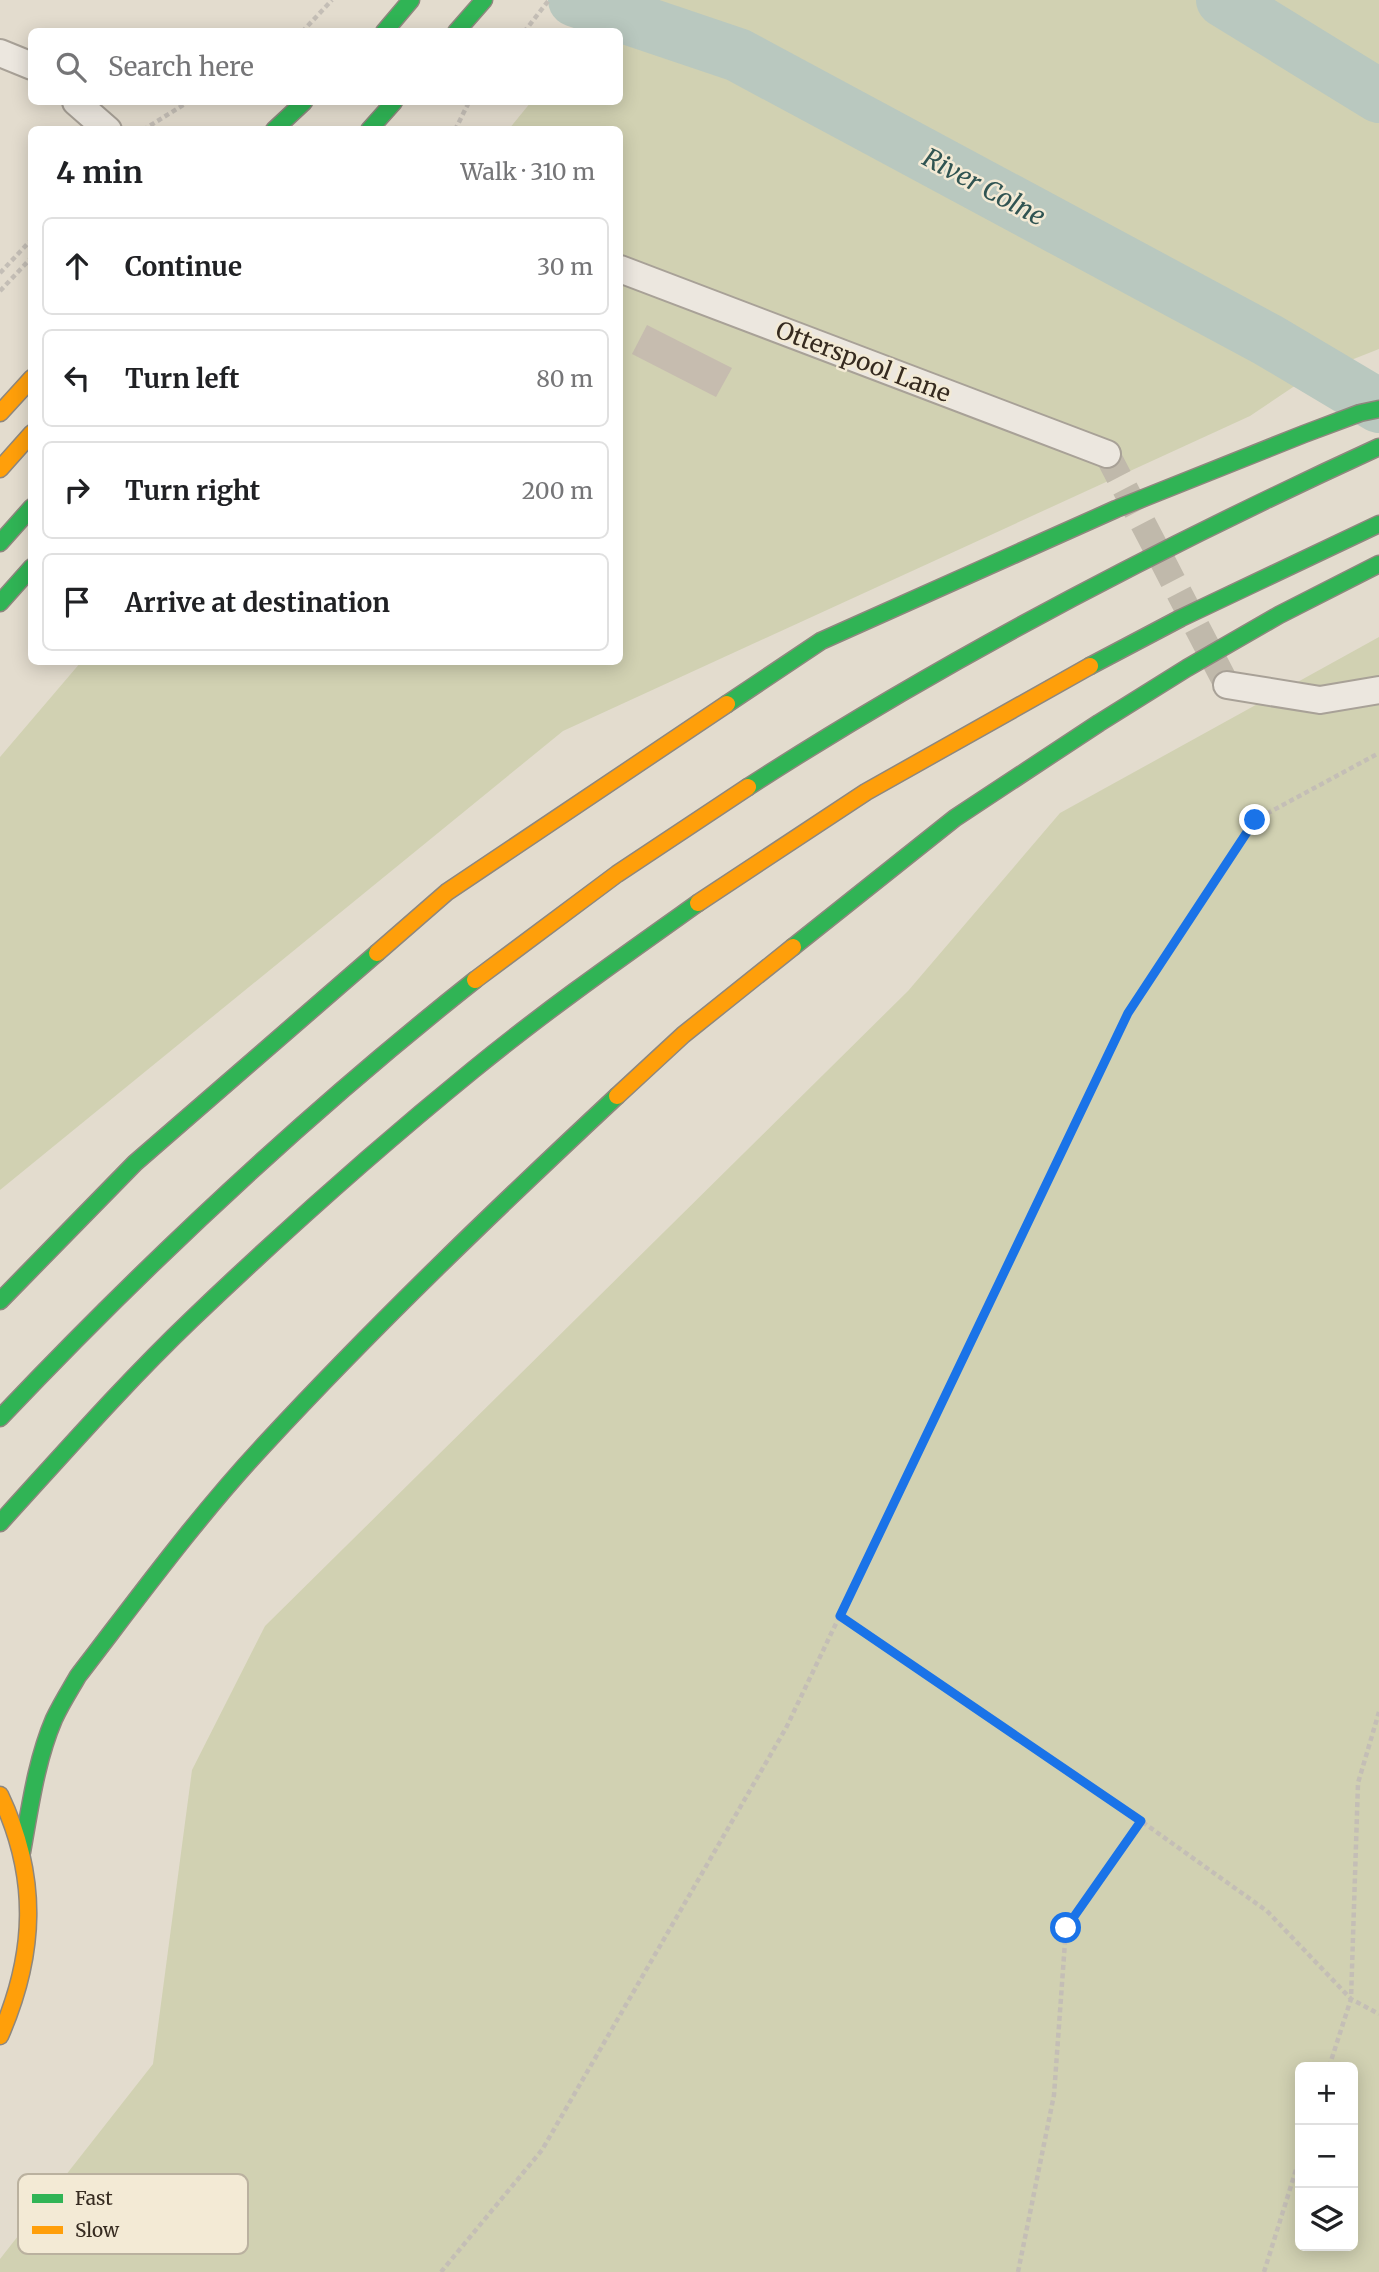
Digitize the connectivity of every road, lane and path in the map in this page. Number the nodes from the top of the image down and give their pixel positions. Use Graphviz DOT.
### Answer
graph roads {
  1 [pos="331,0"];
  2 [pos="485,0"];
  3 [pos="549,0"];
  4 [pos="408,4"];
  5 [pos="306,28"];
  6 [pos="385,28"];
  7 [pos="462,28"];
  8 [pos="526,28"];
  9 [pos="0,52"];
  10 [pos="28,64"];
  11 [pos="79,105"];
  12 [pos="183,105"];
  13 [pos="301,105"];
  14 [pos="319,105"];
  15 [pos="391,105"];
  16 [pos="406,105"];
  17 [pos="467,105"];
  18 [pos="103,126"];
  19 [pos="149,126"];
  20 [pos="278,126"];
  21 [pos="301,126"];
  22 [pos="373,126"];
  23 [pos="389,126"];
  24 [pos="456,126"];
  25 [pos="28,243"];
  26 [pos="28,261"];
  27 [pos="623,270"];
  28 [pos="0,273"];
  29 [pos="0,291"];
  30 [pos="28,382"];
  31 [pos="1379,409"];
  32 [pos="0,413"];
  33 [pos="28,438"];
  34 [pos="1379,447"];
  35 [pos="1107,454"];
  36 [pos="0,469"];
  37 [pos="28,512"];
  38 [pos="1379,524"];
  39 [pos="0,543"];
  40 [pos="1379,564"];
  41 [pos="28,571"];
  42 [pos="0,603"];
  43 [pos="1227,685"];
  44 [pos="1379,690"];
  45 [pos="1379,754"];
  46 [pos="0,1301"];
  47 [pos="0,1418"];
  48 [pos="0,1523"];
  49 [pos="840,1616"];
  50 [pos="1379,1712"];
  51 [pos="0,1795"];
  52 [pos="1141,1821"];
  53 [pos="22,1852"];
  54 [pos="1351,1999"];
  55 [pos="1379,2014"];
  56 [pos="0,2036"];
  57 [pos="1331,2062"];
  58 [pos="1295,2173"];
  59 [pos="441,2272"];
  60 [pos="1018,2272"];
  61 [pos="1264,2272"];
  1 -- 5 [label="path"];
  2 -- 7 [label="highway"];
  3 -- 8 [label="path"];
  4 -- 6 [label="highway"];
  9 -- 10 [label="street"];
  11 -- 18 [label="street"];
  12 -- 19 [label="path"];
  13 -- 20 [label="highway"];
  14 -- 21 [label="highway"];
  15 -- 22 [label="highway"];
  16 -- 23 [label="highway"];
  17 -- 24 [label="path"];
  25 -- 28 [label="path"];
  26 -- 29 [label="path"];
  27 -- 35 [label="street, Otterspool Lane"];
  30 -- 32 [label="highway"];
  31 -- 46 [label="highway"];
  33 -- 36 [label="highway"];
  34 -- 47 [label="highway"];
  37 -- 39 [label="highway"];
  38 -- 48 [label="highway"];
  40 -- 53 [label="highway"];
  41 -- 42 [label="highway"];
  43 -- 44 [label="street"];
  45 -- 49 [label="path"];
  49 -- 52 [label="path"];
  49 -- 59 [label="path"];
  50 -- 54 [label="path"];
  51 -- 53 [label="highway"];
  52 -- 54 [label="path"];
  52 -- 60 [label="path"];
  53 -- 56 [label="highway"];
  54 -- 55 [label="path"];
  54 -- 57 [label="path"];
  58 -- 61 [label="path"];
}
